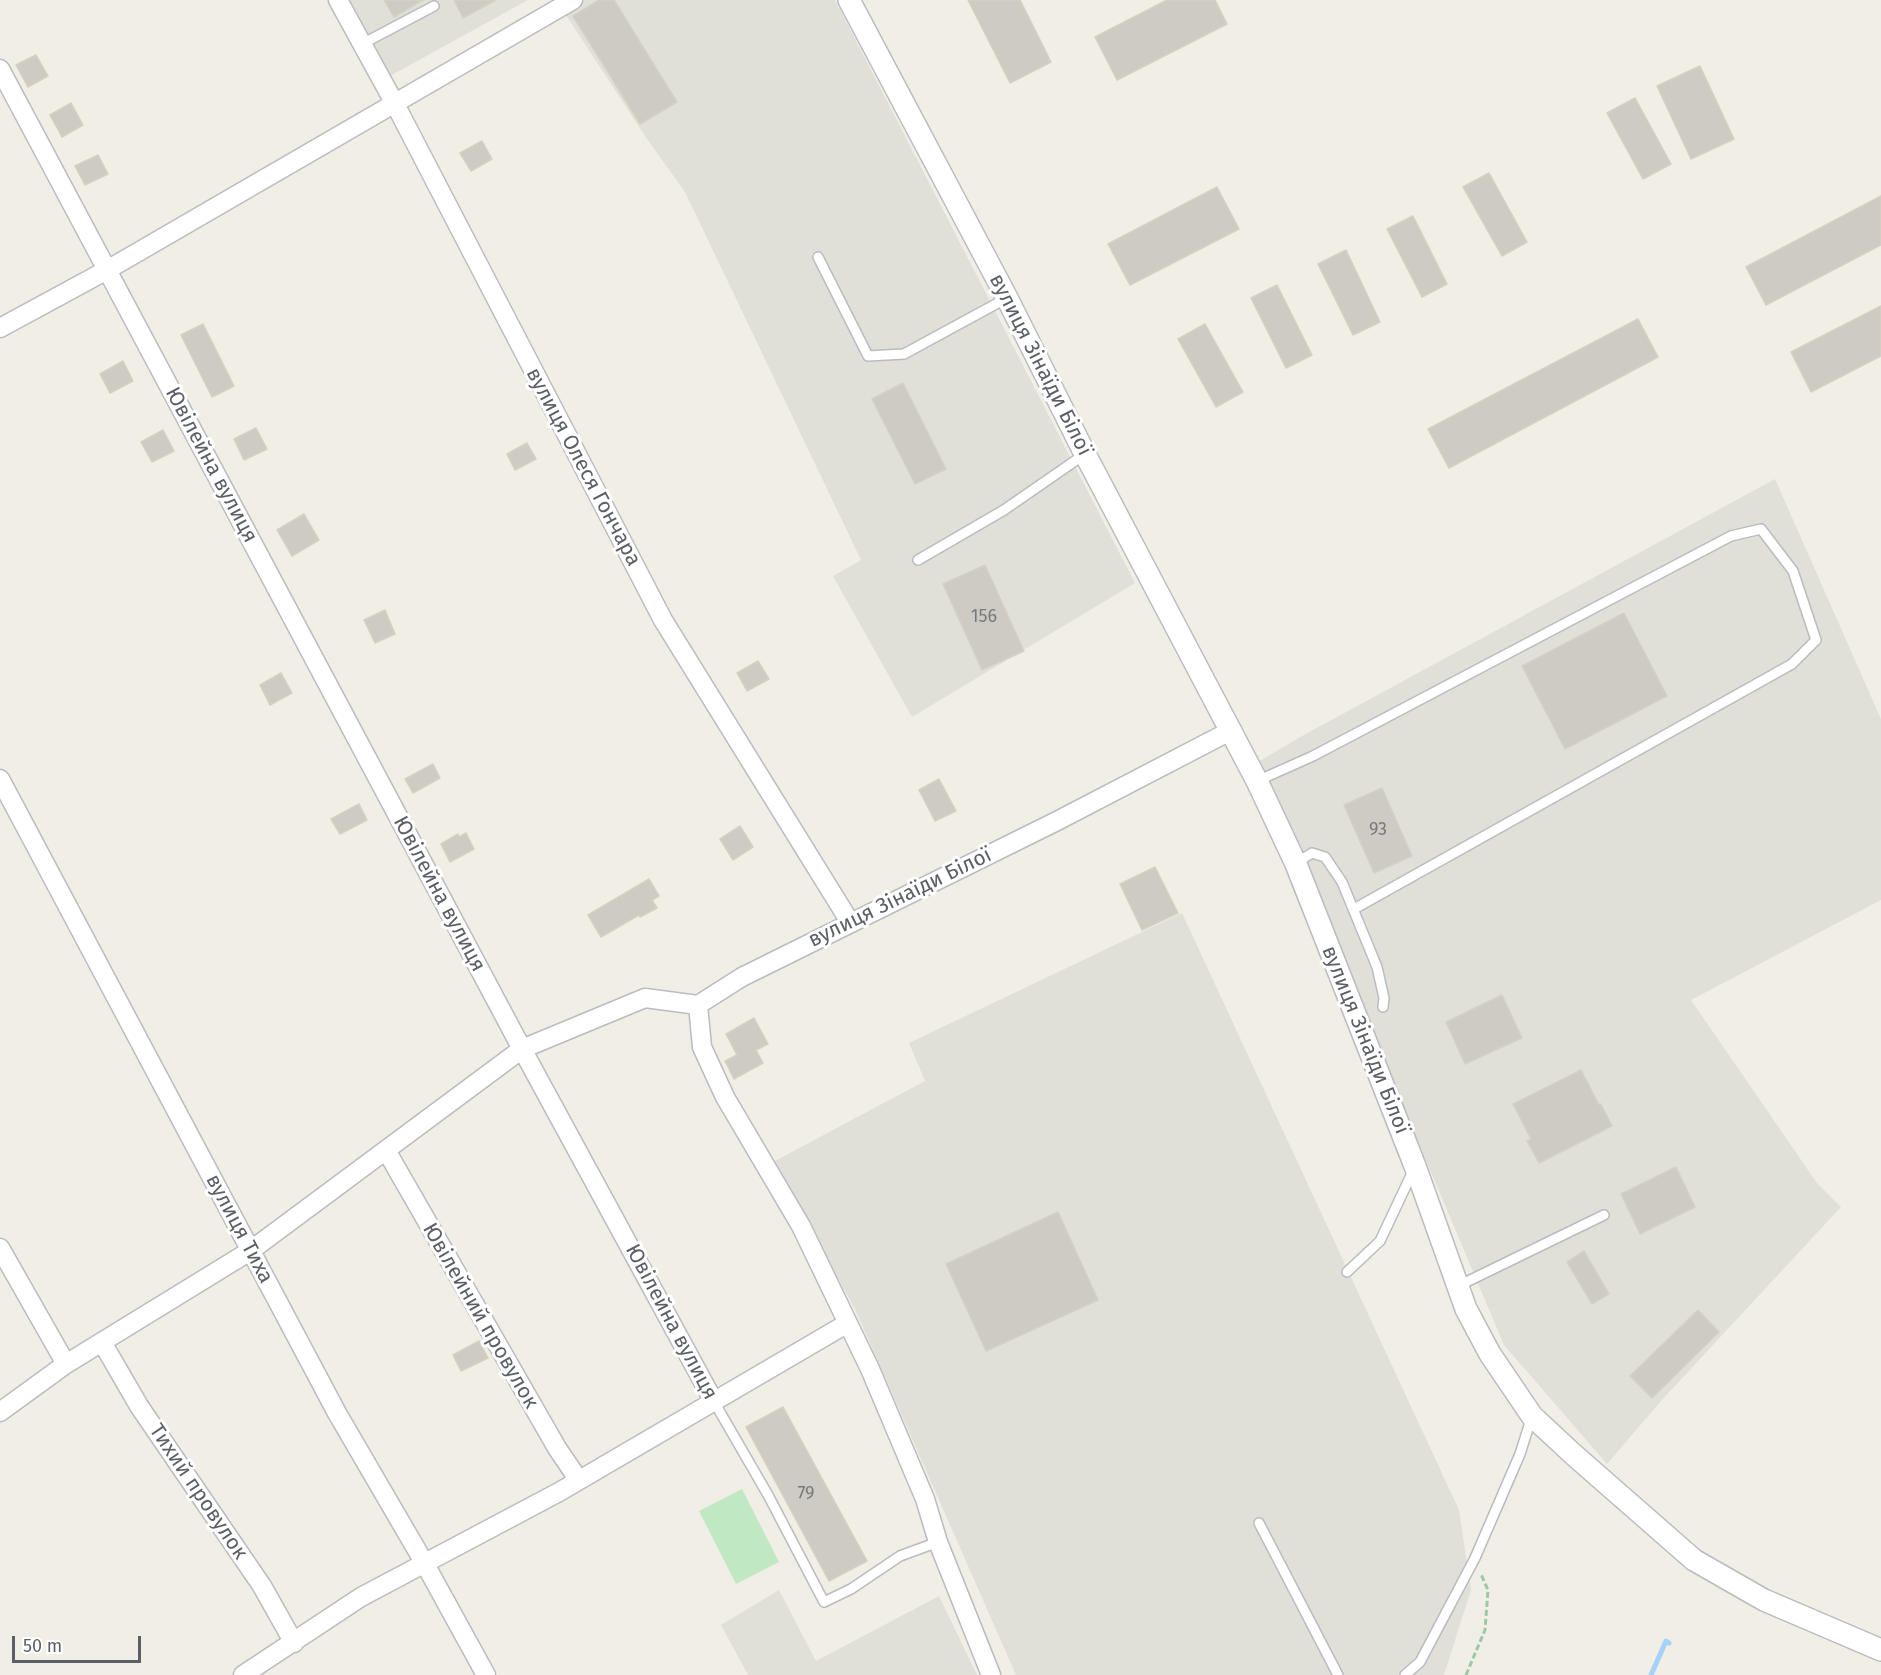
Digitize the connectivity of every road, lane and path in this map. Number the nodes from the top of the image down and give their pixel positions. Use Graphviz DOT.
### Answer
graph roads {
  1 [pos="338,0"];
  2 [pos="573,0"];
  3 [pos="849,0"];
  4 [pos="434,6"];
  5 [pos="362,44"];
  6 [pos="0,69"];
  7 [pos="394,104"];
  8 [pos="818,257"];
  9 [pos="107,270"];
  10 [pos="1007,298"];
  11 [pos="0,328"];
  12 [pos="1085,454"];
  13 [pos="918,560"];
  14 [pos="1232,730"];
  15 [pos="0,779"];
  16 [pos="1257,781"];
  17 [pos="1296,864"];
  18 [pos="1354,909"];
  19 [pos="850,922"];
  20 [pos="698,1005"];
  21 [pos="1383,1007"];
  22 [pos="522,1049"];
  23 [pos="386,1150"];
  24 [pos="1415,1166"];
  25 [pos="1604,1215"];
  26 [pos="0,1248"];
  27 [pos="250,1251"];
  28 [pos="1347,1272"];
  29 [pos="1458,1286"];
  30 [pos="848,1323"];
  31 [pos="102,1342"];
  32 [pos="66,1365"];
  33 [pos="713,1400"];
  34 [pos="0,1412"];
  35 [pos="1532,1416"];
  36 [pos="578,1479"];
  37 [pos="1259,1523"];
  38 [pos="938,1542"];
  39 [pos="1474,1558"];
  40 [pos="425,1564"];
  41 [pos="294,1643"];
  42 [pos="1881,1650"];
  43 [pos="243,1675"];
  44 [pos="486,1675"];
  45 [pos="991,1675"];
  46 [pos="1338,1675"];
  47 [pos="1405,1675"];
  48 [pos="1466,1675"];
  1 -- 5 [label="street, вулиця Олеся Гончара"];
  2 -- 7 [label="street"];
  3 -- 10 [label="street, вулиця Зінаїди Білої"];
  4 -- 5 [label="lane"];
  5 -- 7 [label="street, вулиця Олеся Гончара"];
  6 -- 9 [label="street, Ювілейна вулиця"];
  7 -- 9 [label="street"];
  7 -- 19 [label="street, вулиця Олеся Гончара"];
  8 -- 10 [label="lane"];
  9 -- 11 [label="street"];
  9 -- 22 [label="street, Ювілейна вулиця"];
  10 -- 12 [label="street, вулиця Зінаїди Білої"];
  12 -- 13 [label="lane"];
  12 -- 14 [label="street, вулиця Зінаїди Білої"];
  14 -- 16 [label="street, вулиця Зінаїди Білої"];
  14 -- 19 [label="street, вулиця Зінаїди Білої"];
  15 -- 27 [label="street, вулиця Тиха"];
  16 -- 17 [label="street, вулиця Зінаїди Білої"];
  16 -- 18 [label="lane"];
  17 -- 18 [label="lane"];
  17 -- 24 [label="street, вулиця Зінаїди Білої"];
  18 -- 21 [label="lane"];
  19 -- 20 [label="street, вулиця Зінаїди Білої"];
  20 -- 22 [label="street"];
  20 -- 30 [label="street"];
  22 -- 23 [label="street"];
  22 -- 33 [label="street, Ювілейна вулиця"];
  23 -- 27 [label="street"];
  23 -- 36 [label="street, Ювілейний провулок"];
  24 -- 28 [label="lane"];
  24 -- 29 [label="street, вулиця Зінаїди Білої"];
  25 -- 29 [label="lane"];
  26 -- 32 [label="street"];
  27 -- 31 [label="street"];
  27 -- 40 [label="street, вулиця Тиха"];
  29 -- 35 [label="street, вулиця Зінаїди Білої"];
  30 -- 33 [label="street"];
  30 -- 38 [label="street"];
  31 -- 32 [label="street"];
  31 -- 41 [label="street, Тихий провулок"];
  32 -- 34 [label="street"];
  33 -- 36 [label="street"];
  33 -- 38 [label="lane, Ювілейна вулиця"];
  35 -- 39 [label="lane"];
  35 -- 42 [label="street, вулиця Зінаїди Білої"];
  36 -- 40 [label="street"];
  37 -- 46 [label="lane"];
  38 -- 45 [label="street"];
  39 -- 47 [label="lane"];
  39 -- 48 [label="path"];
  40 -- 41 [label="street"];
  40 -- 44 [label="street, вулиця Тиха"];
  41 -- 43 [label="street"];
}
